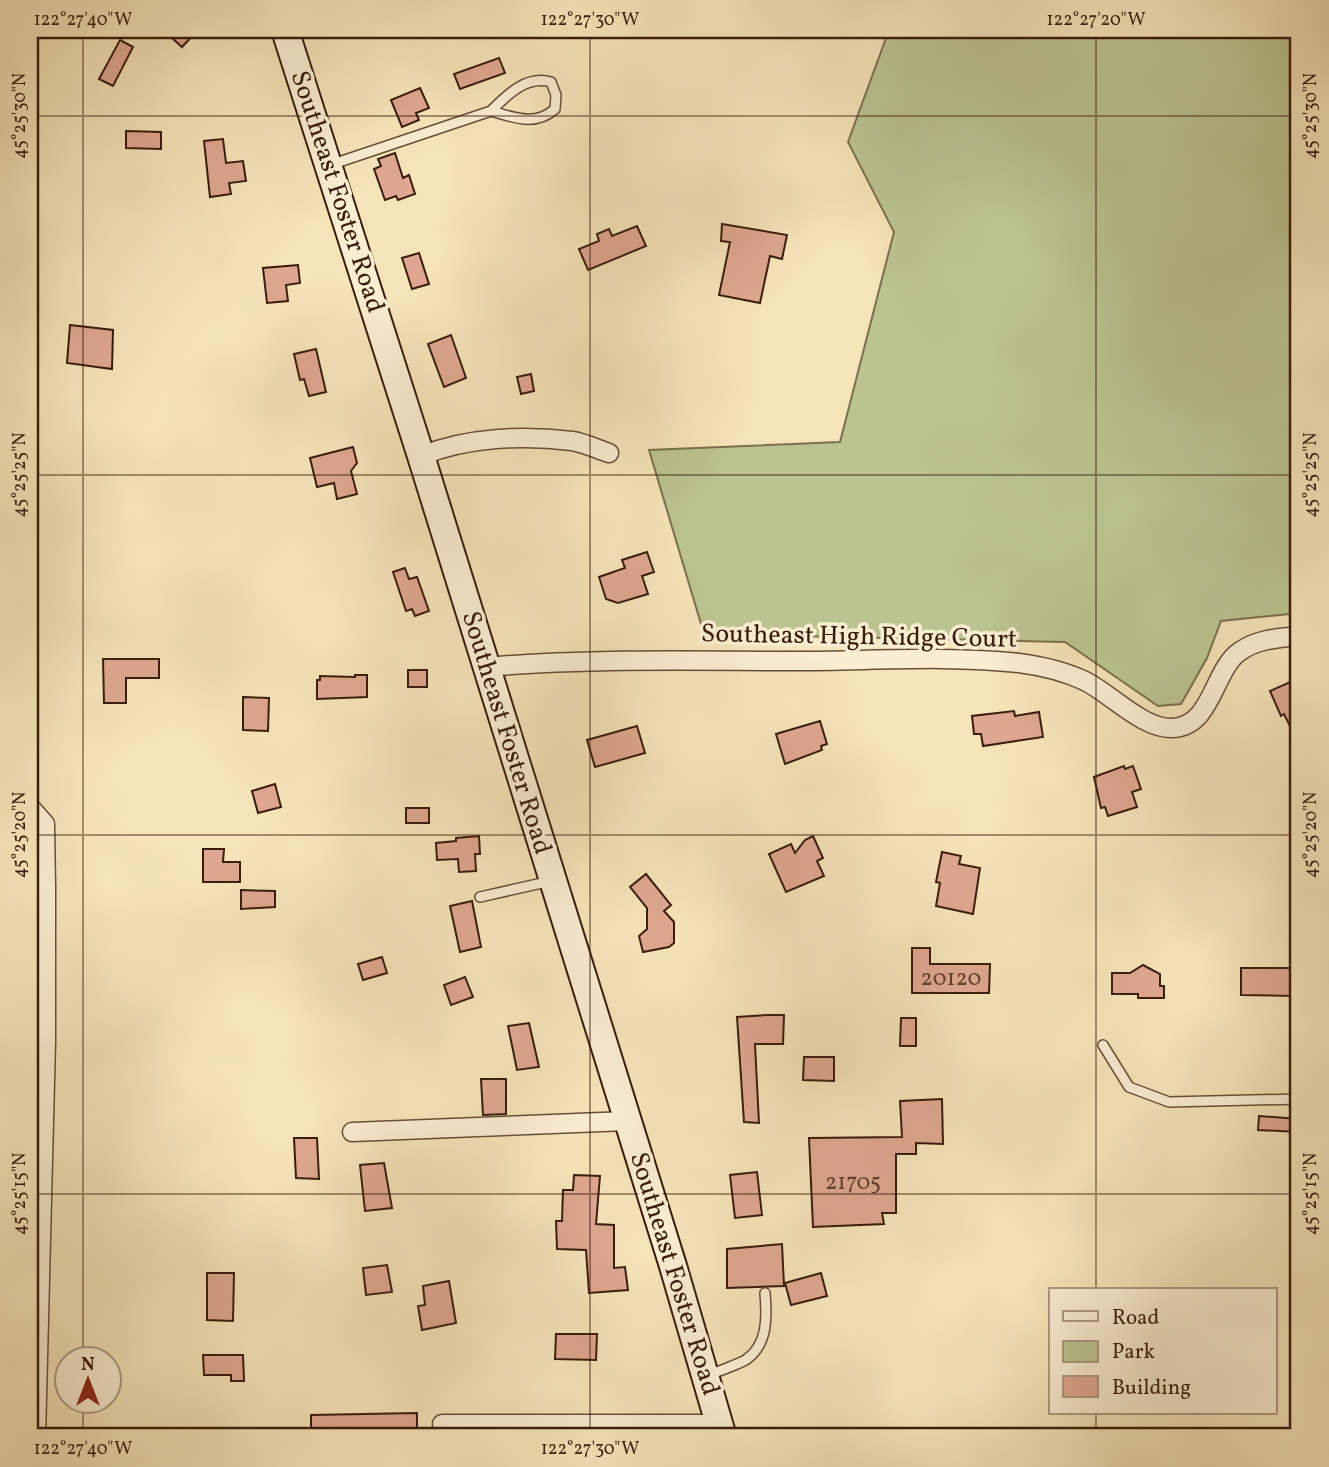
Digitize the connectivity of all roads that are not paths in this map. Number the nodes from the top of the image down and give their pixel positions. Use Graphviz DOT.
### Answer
graph roads {
  1 [pos="285,30"];
  2 [pos="491,111"];
  3 [pos="329,166"];
  4 [pos="609,453"];
  5 [pos="421,456"];
  6 [pos="1299,636"];
  7 [pos="486,667"];
  8 [pos="30,807"];
  9 [pos="552,880"];
  10 [pos="480,897"];
  11 [pos="38,980"];
  12 [pos="1104,1045"];
  13 [pos="1299,1099"];
  14 [pos="627,1121"];
  15 [pos="352,1132"];
  16 [pos="765,1293"];
  17 [pos="705,1377"];
  18 [pos="451,1428"];
  19 [pos="599,1430"];
  20 [pos="721,1430"];
  21 [pos="36,1437"];
  1 -- 3 [label="main road, Southeast Foster Road"];
  2 -- 2 [label="lane"];
  2 -- 3 [label="lane"];
  3 -- 5 [label="main road, Southeast Foster Road"];
  4 -- 5 [label="street"];
  5 -- 7 [label="main road, Southeast Foster Road"];
  6 -- 7 [label="street, Southeast High Ridge Court"];
  7 -- 9 [label="main road, Southeast Foster Road"];
  8 -- 11 [label="street"];
  9 -- 10 [label="lane"];
  9 -- 14 [label="main road, Southeast Foster Road"];
  11 -- 21 [label="street"];
  12 -- 13 [label="lane"];
  14 -- 15 [label="street"];
  14 -- 17 [label="main road, Southeast Foster Road"];
  16 -- 17 [label="lane"];
  17 -- 20 [label="main road, Southeast Foster Road"];
  18 -- 19 [label="street"];
  19 -- 20 [label="street"];
}
